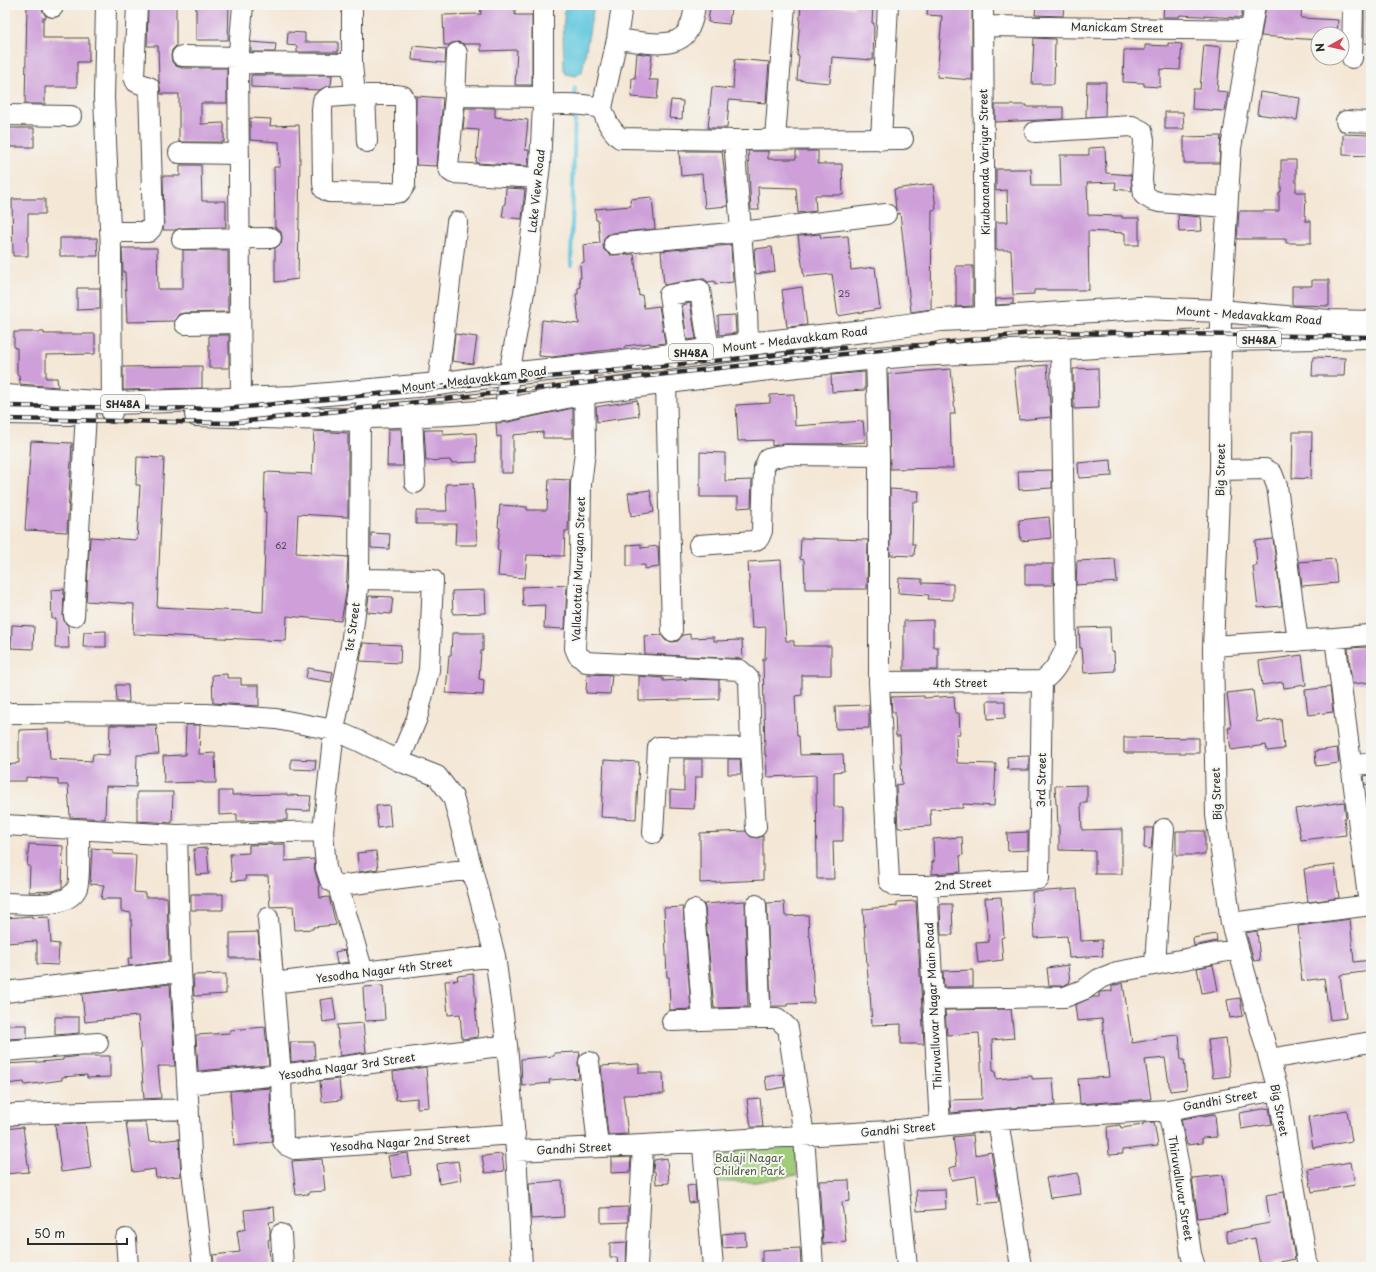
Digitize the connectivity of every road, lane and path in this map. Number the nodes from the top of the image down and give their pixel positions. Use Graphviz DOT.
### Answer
graph roads {
  1 [pos="106,5"];
  2 [pos="137,5"];
  3 [pos="243,5"];
  4 [pos="352,5"];
  5 [pos="543,5"];
  6 [pos="622,5"];
  7 [pos="695,5"];
  8 [pos="785,5"];
  9 [pos="888,5"];
  10 [pos="983,5"];
  11 [pos="1255,5"];
  12 [pos="1353,5"];
  13 [pos="983,26"];
  14 [pos="1250,30"];
  15 [pos="617,39"];
  16 [pos="457,53"];
  17 [pos="182,56"];
  18 [pos="1352,58"];
  19 [pos="238,60"];
  20 [pos="352,64"];
  21 [pos="360,95"];
  22 [pos="455,96"];
  23 [pos="547,102"];
  24 [pos="598,107"];
  25 [pos="5,115"];
  26 [pos="71,116"];
  27 [pos="1346,121"];
  28 [pos="1371,122"];
  29 [pos="1035,132"];
  30 [pos="775,139"];
  31 [pos="903,139"];
  32 [pos="734,140"];
  33 [pos="881,140"];
  34 [pos="367,142"];
  35 [pos="179,153"];
  36 [pos="238,154"];
  37 [pos="538,178"];
  38 [pos="1227,207"];
  39 [pos="886,214"];
  40 [pos="457,222"];
  41 [pos="111,232"];
  42 [pos="741,232"];
  43 [pos="239,238"];
  44 [pos="271,238"];
  45 [pos="182,239"];
  46 [pos="614,244"];
  47 [pos="1221,311"];
  48 [pos="985,318"];
  49 [pos="1371,322"];
  50 [pos="240,323"];
  51 [pos="185,324"];
  52 [pos="1371,337"];
  53 [pos="1221,340"];
  54 [pos="748,344"];
  55 [pos="709,350"];
  56 [pos="1061,350"];
  57 [pos="678,354"];
  58 [pos="876,358"];
  59 [pos="584,366"];
  60 [pos="509,374"];
  61 [pos="666,383"];
  62 [pos="438,384"];
  63 [pos="373,390"];
  64 [pos="585,393"];
  65 [pos="5,396"];
  66 [pos="241,399"];
  67 [pos="112,408"];
  68 [pos="506,410"];
  69 [pos="5,413"];
  70 [pos="86,413"];
  71 [pos="412,416"];
  72 [pos="360,420"];
  73 [pos="879,456"];
  74 [pos="1220,470"];
  75 [pos="415,483"];
  76 [pos="699,545"];
  77 [pos="359,579"];
  78 [pos="74,616"];
  79 [pos="672,631"];
  80 [pos="1368,634"];
  81 [pos="1335,638"];
  82 [pos="1298,641"];
  83 [pos="1213,646"];
  84 [pos="1042,681"];
  85 [pos="879,682"];
  86 [pos="5,713"];
  87 [pos="334,730"];
  88 [pos="751,748"];
  89 [pos="399,761"];
  90 [pos="1361,764"];
  91 [pos="5,825"];
  92 [pos="756,827"];
  93 [pos="1164,829"];
  94 [pos="79,830"];
  95 [pos="323,831"];
  96 [pos="653,833"];
  97 [pos="177,835"];
  98 [pos="472,869"];
  99 [pos="1039,879"];
  100 [pos="338,886"];
  101 [pos="927,886"];
  102 [pos="5,903"];
  103 [pos="756,905"];
  104 [pos="1370,905"];
  105 [pos="694,910"];
  106 [pos="268,918"];
  107 [pos="1231,923"];
  108 [pos="1238,949"];
  109 [pos="495,956"];
  110 [pos="1155,964"];
  111 [pos="180,971"];
  112 [pos="363,972"];
  113 [pos="273,983"];
  114 [pos="5,992"];
  115 [pos="933,999"];
  116 [pos="759,1018"];
  117 [pos="703,1020"];
  118 [pos="672,1021"];
  119 [pos="1371,1042"];
  120 [pos="98,1043"];
  121 [pos="507,1045"];
  122 [pos="5,1051"];
  123 [pos="1269,1059"];
  124 [pos="589,1062"];
  125 [pos="281,1075"];
  126 [pos="187,1084"];
  127 [pos="1278,1090"];
  128 [pos="188,1109"];
  129 [pos="1168,1110"];
  130 [pos="5,1116"];
  131 [pos="998,1120"];
  132 [pos="940,1126"];
  133 [pos="893,1130"];
  134 [pos="804,1136"];
  135 [pos="701,1142"];
  136 [pos="515,1143"];
  137 [pos="644,1145"];
  138 [pos="598,1147"];
  139 [pos="281,1234"];
  140 [pos="126,1239"];
  141 [pos="128,1267"];
  142 [pos="204,1267"];
  143 [pos="283,1267"];
  144 [pos="522,1267"];
  145 [pos="637,1267"];
  146 [pos="713,1267"];
  147 [pos="813,1267"];
  148 [pos="907,1267"];
  149 [pos="1021,1267"];
  150 [pos="1195,1267"];
  151 [pos="1308,1267"];
  1 -- 41 [label="street"];
  2 -- 41 [label="street"];
  3 -- 19 [label="street"];
  4 -- 20 [label="street"];
  5 -- 23 [label="street, Lake View Road"];
  6 -- 15 [label="street"];
  7 -- 15 [label="street"];
  8 -- 30 [label="street"];
  9 -- 33 [label="street"];
  10 -- 13 [label="street, Kirubananda Variyar Street"];
  11 -- 14 [label="street, Big Street"];
  12 -- 18 [label="street"];
  13 -- 14 [label="street, Manickam Street"];
  13 -- 48 [label="street, Kirubananda Variyar Street"];
  14 -- 38 [label="street, Big Street"];
  15 -- 24 [label="street"];
  16 -- 22 [label="street"];
  17 -- 19 [label="street"];
  19 -- 20 [label="street"];
  19 -- 36 [label="street"];
  20 -- 21 [label="street"];
  21 -- 21 [label="street"];
  21 -- 34 [label="street"];
  22 -- 23 [label="street"];
  22 -- 37 [label="street"];
  23 -- 24 [label="street"];
  23 -- 37 [label="street, Lake View Road"];
  24 -- 32 [label="street"];
  25 -- 26 [label="street"];
  27 -- 28 [label="street"];
  29 -- 38 [label="street"];
  30 -- 32 [label="street"];
  30 -- 33 [label="street"];
  31 -- 33 [label="street"];
  32 -- 42 [label="street"];
  35 -- 36 [label="street"];
  36 -- 43 [label="street"];
  37 -- 60 [label="street, Lake View Road"];
  38 -- 47 [label="street, Big Street"];
  39 -- 42 [label="street"];
  40 -- 62 [label="street"];
  41 -- 67 [label="street"];
  42 -- 46 [label="street"];
  42 -- 54 [label="street"];
  43 -- 44 [label="street"];
  43 -- 45 [label="street"];
  43 -- 50 [label="street"];
  47 -- 48 [label="main road, Mount - Medavakkam Road / SH48A"];
  47 -- 49 [label="main road, Mount - Medavakkam Road / SH48A"];
  47 -- 53 [label="street, Big Street"];
  48 -- 54 [label="main road, Mount - Medavakkam Road / SH48A"];
  50 -- 51 [label="street"];
  50 -- 66 [label="street"];
  52 -- 53 [label="main road, Mount - Medavakkam Road / SH48A"];
  53 -- 56 [label="main road, Mount - Medavakkam Road / SH48A"];
  53 -- 74 [label="street, Big Street"];
  54 -- 55 [label="main road, Mount - Medavakkam Road / SH48A"];
  55 -- 57 [label="main road, Mount - Medavakkam Road / SH48A"];
  55 -- 57 [label="street"];
  56 -- 58 [label="main road, Mount - Medavakkam Road / SH48A"];
  56 -- 84 [label="street"];
  57 -- 59 [label="main road, Mount - Medavakkam Road / SH48A"];
  58 -- 61 [label="main road, Mount - Medavakkam Road / SH48A"];
  58 -- 73 [label="street"];
  59 -- 60 [label="main road, Mount - Medavakkam Road / SH48A"];
  59 -- 64 [label="street, Vallakottai Murugan Street"];
  60 -- 62 [label="main road, Mount - Medavakkam Road / SH48A"];
  60 -- 68 [label="street, Lake View Road"];
  61 -- 64 [label="main road, Mount - Medavakkam Road / SH48A"];
  61 -- 79 [label="street"];
  62 -- 63 [label="main road, Mount - Medavakkam Road / SH48A"];
  63 -- 66 [label="main road, Mount - Medavakkam Road / SH48A"];
  63 -- 72 [label="street"];
  64 -- 68 [label="main road, Mount - Medavakkam Road / SH48A"];
  64 -- 88 [label="street, Vallakottai Murugan Street"];
  65 -- 67 [label="main road, Mount - Medavakkam Road / SH48A"];
  66 -- 67 [label="main road, Mount - Medavakkam Road / SH48A"];
  67 -- 70 [label="main road, Mount - Medavakkam Road / SH48A"];
  67 -- 72 [label="main road, Mount - Medavakkam Road / SH48A"];
  68 -- 71 [label="main road, Mount - Medavakkam Road / SH48A"];
  69 -- 70 [label="main road, Mount - Medavakkam Road / SH48A"];
  70 -- 78 [label="street"];
  71 -- 72 [label="main road, Mount - Medavakkam Road / SH48A"];
  71 -- 75 [label="street"];
  72 -- 77 [label="street, 1st Street"];
  73 -- 76 [label="street"];
  73 -- 85 [label="street"];
  74 -- 82 [label="street"];
  74 -- 83 [label="street, Big Street"];
  77 -- 87 [label="street, 1st Street"];
  77 -- 89 [label="street"];
  80 -- 81 [label="street"];
  81 -- 82 [label="street"];
  81 -- 90 [label="street"];
  82 -- 83 [label="street"];
  83 -- 107 [label="street, Big Street"];
  84 -- 85 [label="street, 4th Street"];
  84 -- 99 [label="street, 3rd Street"];
  85 -- 101 [label="street, 2nd Street"];
  86 -- 87 [label="street"];
  87 -- 89 [label="street"];
  87 -- 95 [label="street, 1st Street"];
  88 -- 92 [label="street, Vallakottai Murugan Street"];
  88 -- 96 [label="street"];
  89 -- 98 [label="street"];
  90 -- 104 [label="street"];
  91 -- 94 [label="street"];
  93 -- 110 [label="street"];
  94 -- 97 [label="street"];
  94 -- 102 [label="street"];
  95 -- 97 [label="street"];
  95 -- 100 [label="street, 1st Street"];
  97 -- 111 [label="street"];
  98 -- 100 [label="street"];
  98 -- 109 [label="street"];
  99 -- 101 [label="street, 2nd Street"];
  100 -- 112 [label="street, 1st Street"];
  101 -- 115 [label="street, Thiruvalluvar Nagar Main Road"];
  103 -- 116 [label="street"];
  104 -- 107 [label="street"];
  105 -- 117 [label="street"];
  106 -- 113 [label="street"];
  107 -- 108 [label="street, Big Street"];
  108 -- 110 [label="street"];
  108 -- 123 [label="street, Big Street"];
  109 -- 112 [label="street, Yesodha Nagar 4th Street"];
  109 -- 121 [label="street"];
  110 -- 115 [label="street"];
  111 -- 114 [label="street"];
  111 -- 126 [label="street"];
  112 -- 113 [label="street, Yesodha Nagar 4th Street"];
  113 -- 125 [label="street"];
  115 -- 132 [label="street, Thiruvalluvar Nagar Main Road"];
  116 -- 117 [label="street"];
  116 -- 134 [label="street"];
  117 -- 118 [label="street"];
  119 -- 123 [label="street"];
  120 -- 122 [label="street"];
  121 -- 125 [label="street, Yesodha Nagar 3rd Street"];
  121 -- 136 [label="street"];
  123 -- 127 [label="street, Big Street"];
  124 -- 138 [label="street"];
  125 -- 126 [label="street, Yesodha Nagar 3rd Street"];
  125 -- 136 [label="street, Yesodha Nagar 2nd Street"];
  126 -- 128 [label="street"];
  127 -- 129 [label="street, Gandhi Street"];
  127 -- 151 [label="street, Big Street"];
  128 -- 130 [label="street"];
  128 -- 142 [label="street"];
  129 -- 131 [label="street, Gandhi Street"];
  129 -- 150 [label="street, Thiruvalluvar Street"];
  131 -- 132 [label="street, Gandhi Street"];
  131 -- 149 [label="street"];
  132 -- 133 [label="street, Gandhi Street"];
  133 -- 134 [label="street, Gandhi Street"];
  133 -- 148 [label="street"];
  134 -- 135 [label="street, Gandhi Street"];
  134 -- 147 [label="street"];
  135 -- 137 [label="street, Gandhi Street"];
  135 -- 146 [label="street"];
  136 -- 138 [label="street, Gandhi Street"];
  136 -- 144 [label="street"];
  137 -- 138 [label="street, Gandhi Street"];
  137 -- 145 [label="street"];
  139 -- 143 [label="street"];
  140 -- 141 [label="street"];
}
